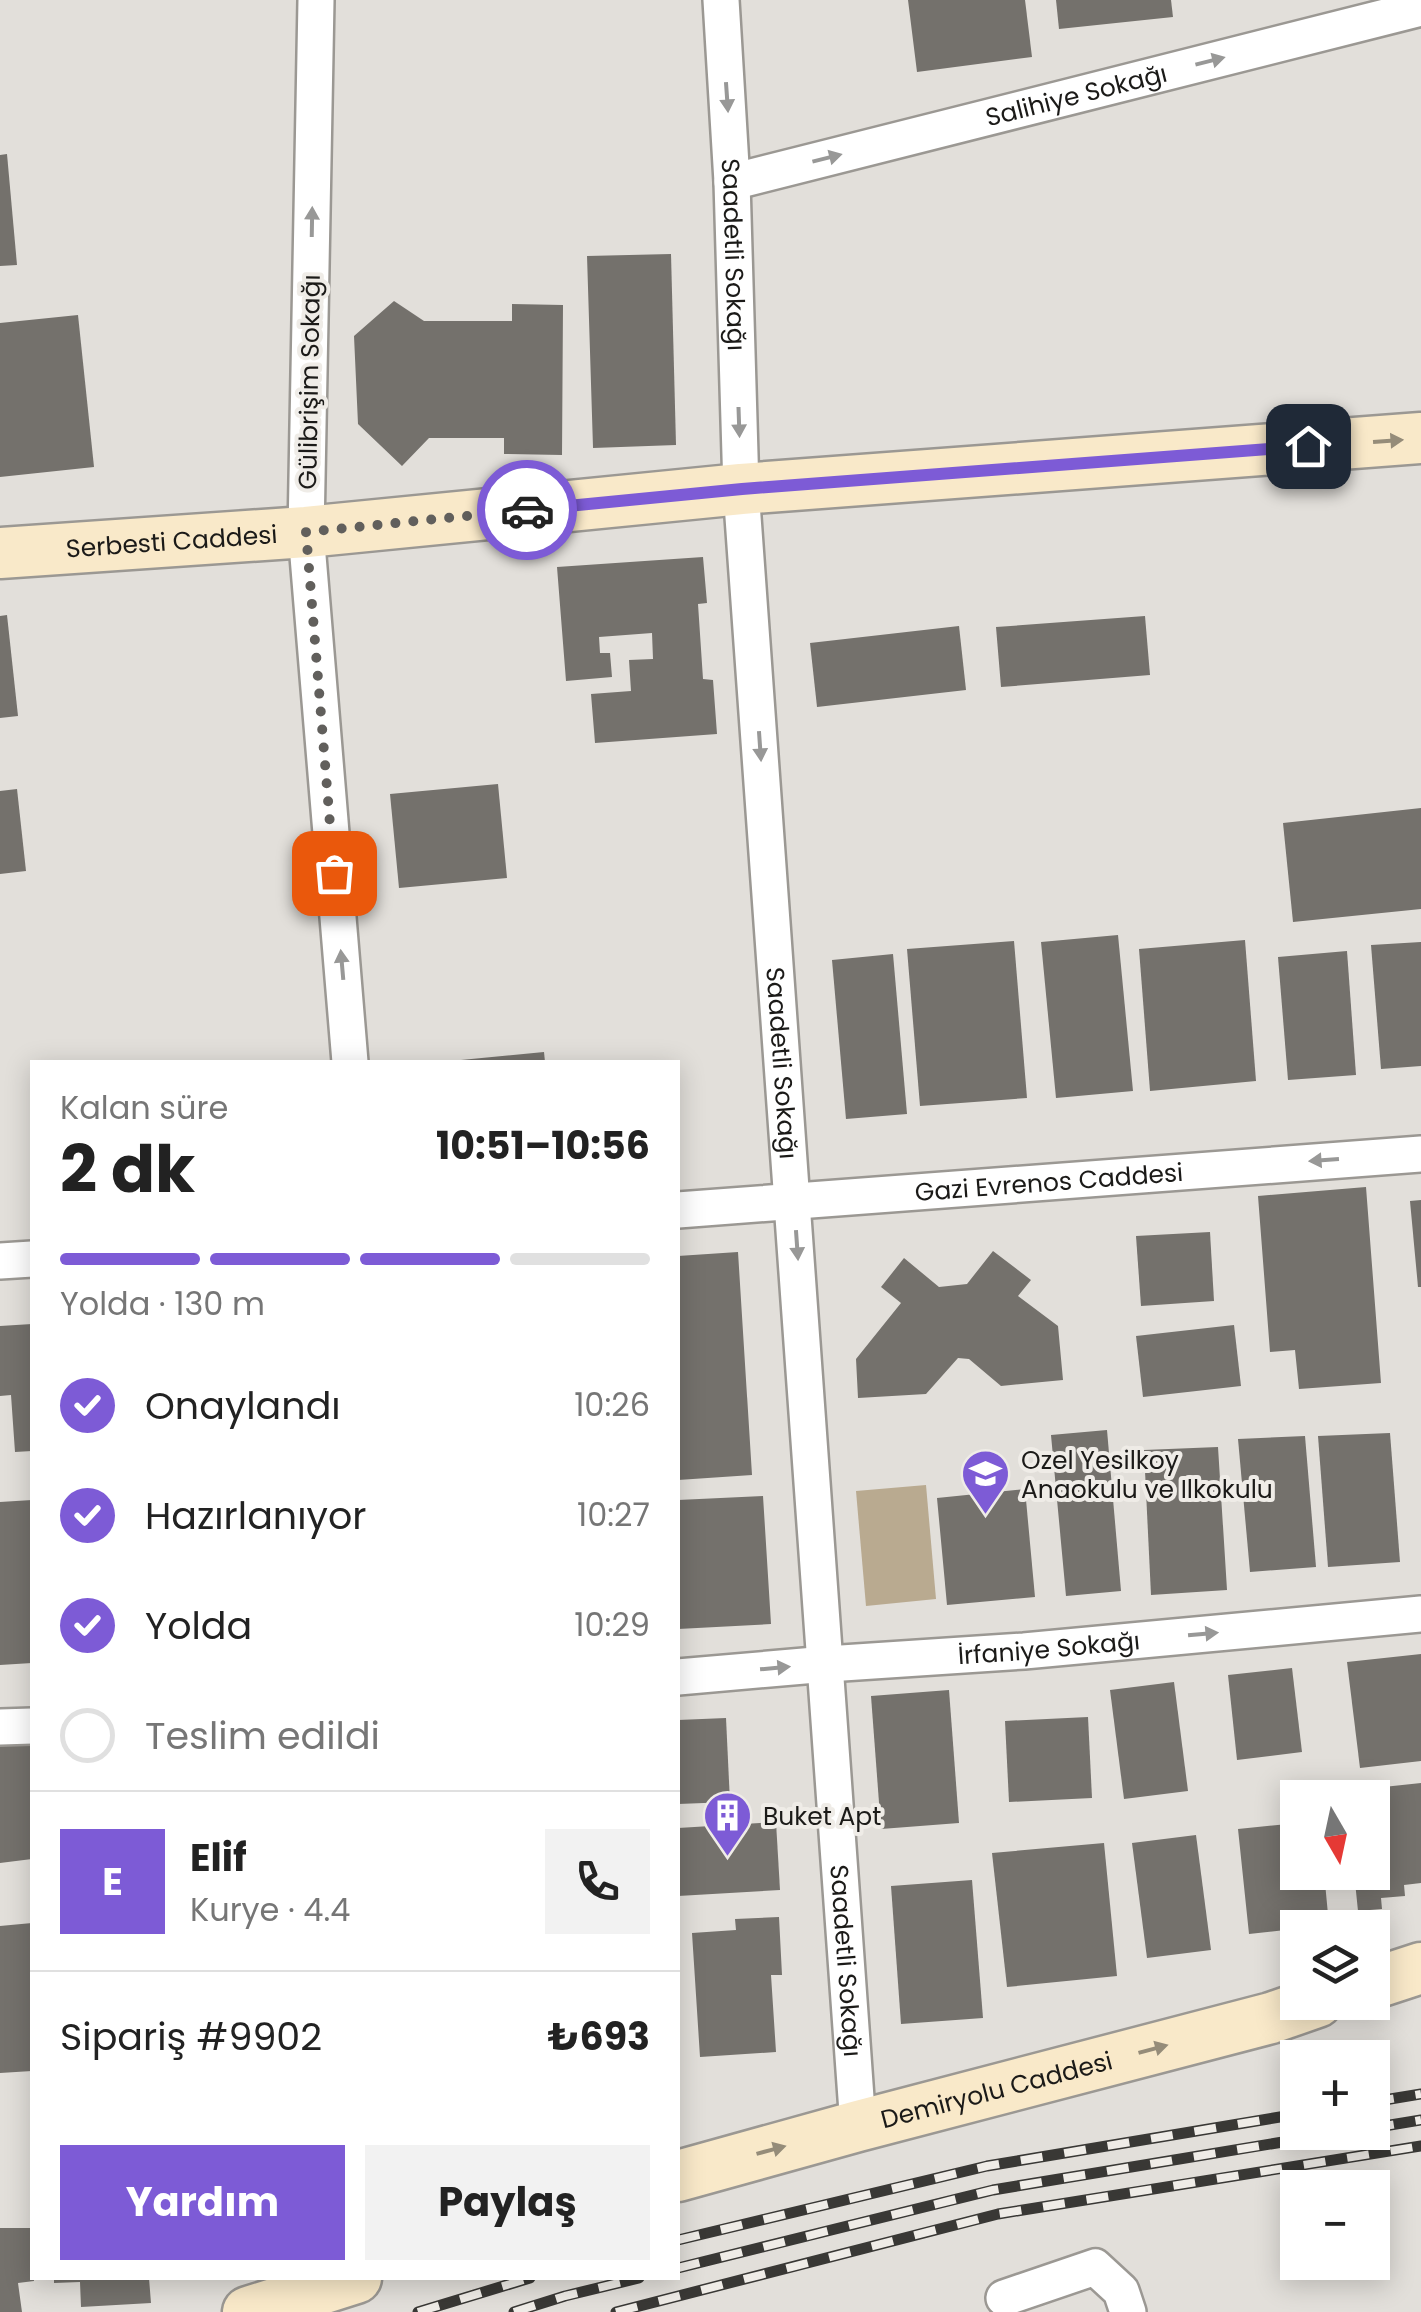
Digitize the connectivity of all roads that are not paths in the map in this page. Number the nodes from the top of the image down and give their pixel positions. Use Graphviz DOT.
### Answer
graph roads {
  1 [pos="316,0"];
  2 [pos="721,0"];
  3 [pos="1421,8"];
  4 [pos="732,182"];
  5 [pos="1421,438"];
  6 [pos="742,489"];
  7 [pos="306,532"];
  8 [pos="0,553"];
  9 [pos="350,1060"];
  10 [pos="1421,1154"];
  11 [pos="794,1202"];
  12 [pos="680,1210"];
  13 [pos="30,1259"];
  14 [pos="0,1261"];
  15 [pos="1421,1614"];
  16 [pos="827,1664"];
  17 [pos="680,1678"];
  18 [pos="30,1726"];
  19 [pos="0,1728"];
  20 [pos="1421,1968"];
  21 [pos="1390,1978"];
  22 [pos="1280,2015"];
  23 [pos="858,2126"];
  24 [pos="680,2175"];
  25 [pos="350,2280"];
  26 [pos="1004,2298"];
  27 [pos="248,2312"];
  28 [pos="1128,2312"];
  7 -- 1 [label="street, Gülibrişim Sokağı, one-way"];
  2 -- 4 [label="street, Saadetli Sokağı, one-way"];
  4 -- 3 [label="street, Salihiye Sokağı, one-way"];
  4 -- 6 [label="street, Saadetli Sokağı, one-way"];
  6 -- 5 [label="main road, Serbesti Caddesi, one-way"];
  6 -- 7 [label="main road, Serbesti Caddesi"];
  6 -- 11 [label="street, Saadetli Sokağı, one-way"];
  7 -- 8 [label="main road, Serbesti Caddesi"];
  9 -- 7 [label="street, Gülibrişim Sokağı, one-way"];
  10 -- 11 [label="street, Gazi Evrenos Caddesi, one-way"];
  11 -- 12 [label="street, Gazi Evrenos Caddesi"];
  11 -- 16 [label="street, Saadetli Sokağı, one-way"];
  13 -- 14 [label="street"];
  16 -- 15 [label="street, İrfaniye Sokağı, one-way"];
  17 -- 16 [label="street, İrfaniye Sokağı, one-way"];
  16 -- 23 [label="street, Saadetli Sokağı"];
  18 -- 19 [label="street"];
  20 -- 21 [label="main road"];
  23 -- 22 [label="main road, Demiryolu Caddesi, one-way"];
  24 -- 23 [label="main road, Demiryolu Caddesi, one-way"];
  25 -- 27 [label="main road"];
  26 -- 28 [label="street"];
}
